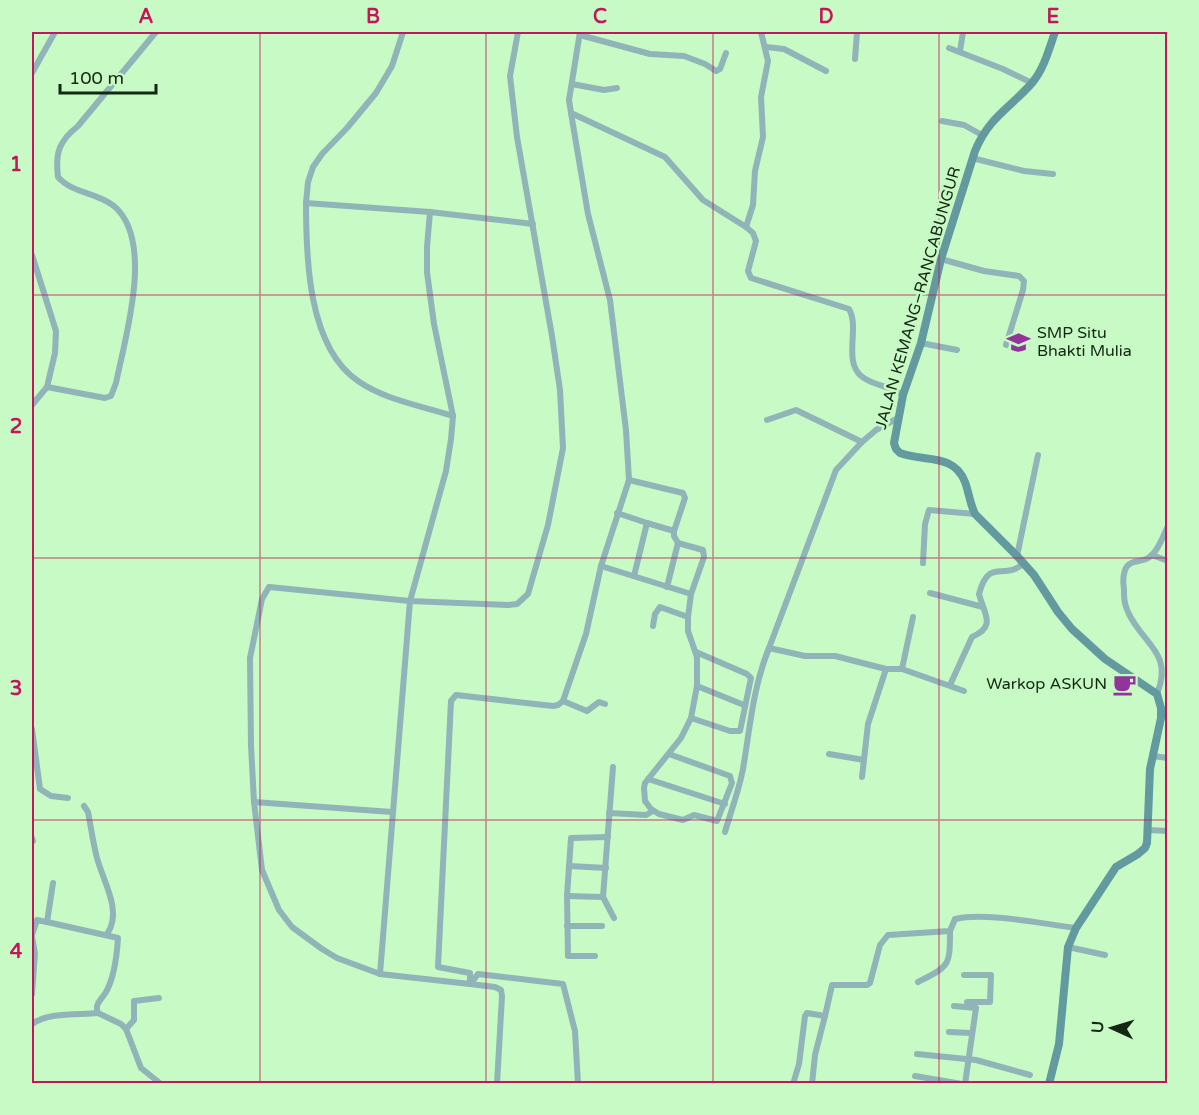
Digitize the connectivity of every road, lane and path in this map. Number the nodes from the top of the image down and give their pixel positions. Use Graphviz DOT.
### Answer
graph roads {
  1 [pos="56,32"];
  2 [pos="156,32"];
  3 [pos="403,32"];
  4 [pos="518,32"];
  5 [pos="761,32"];
  6 [pos="857,32"];
  7 [pos="963,32"];
  8 [pos="1055,32"];
  9 [pos="580,33"];
  10 [pos="766,47"];
  11 [pos="949,48"];
  12 [pos="960,51"];
  13 [pos="726,53"];
  14 [pos="855,58"];
  15 [pos="826,71"];
  16 [pos="32,73"];
  17 [pos="1032,83"];
  18 [pos="572,84"];
  19 [pos="617,88"];
  20 [pos="570,113"];
  21 [pos="942,121"];
  22 [pos="982,135"];
  23 [pos="972,158"];
  24 [pos="1053,174"];
  25 [pos="306,203"];
  26 [pos="430,212"];
  27 [pos="533,224"];
  28 [pos="746,227"];
  29 [pos="32,255"];
  30 [pos="941,259"];
  31 [pos="921,343"];
  32 [pos="1006,345"];
  33 [pos="957,350"];
  34 [pos="47,387"];
  35 [pos="903,396"];
  36 [pos="32,405"];
  37 [pos="453,416"];
  38 [pos="898,418"];
  39 [pos="766,420"];
  40 [pos="862,442"];
  41 [pos="1038,455"];
  42 [pos="629,480"];
  43 [pos="617,513"];
  44 [pos="975,514"];
  45 [pos="647,523"];
  46 [pos="1167,530"];
  47 [pos="674,531"];
  48 [pos="678,543"];
  49 [pos="1017,555"];
  50 [pos="1152,555"];
  51 [pos="1167,561"];
  52 [pos="923,563"];
  53 [pos="1024,563"];
  54 [pos="601,566"];
  55 [pos="634,576"];
  56 [pos="667,587"];
  57 [pos="930,593"];
  58 [pos="691,594"];
  59 [pos="410,601"];
  60 [pos="983,607"];
  61 [pos="688,617"];
  62 [pos="913,617"];
  63 [pos="653,626"];
  64 [pos="769,648"];
  65 [pos="696,652"];
  66 [pos="886,669"];
  67 [pos="902,669"];
  68 [pos="950,685"];
  69 [pos="698,686"];
  70 [pos="1161,690"];
  71 [pos="964,691"];
  72 [pos="563,701"];
  73 [pos="605,704"];
  74 [pos="744,705"];
  75 [pos="691,718"];
  76 [pos="32,729"];
  77 [pos="669,754"];
  78 [pos="829,754"];
  79 [pos="1159,757"];
  80 [pos="864,760"];
  81 [pos="613,767"];
  82 [pos="862,777"];
  83 [pos="648,779"];
  84 [pos="68,798"];
  85 [pos="254,801"];
  86 [pos="725,804"];
  87 [pos="84,807"];
  88 [pos="653,811"];
  89 [pos="392,812"];
  90 [pos="609,813"];
  91 [pos="1157,831"];
  92 [pos="725,832"];
  93 [pos="608,837"];
  94 [pos="569,866"];
  95 [pos="606,868"];
  96 [pos="53,883"];
  97 [pos="567,896"];
  98 [pos="603,897"];
  99 [pos="614,918"];
  100 [pos="47,922"];
  101 [pos="567,926"];
  102 [pos="602,926"];
  103 [pos="1076,928"];
  104 [pos="950,931"];
  105 [pos="107,934"];
  106 [pos="32,936"];
  107 [pos="1070,947"];
  108 [pos="1105,955"];
  109 [pos="595,957"];
  110 [pos="438,967"];
  111 [pos="380,974"];
  112 [pos="964,975"];
  113 [pos="440,982"];
  114 [pos="918,982"];
  115 [pos="470,984"];
  116 [pos="32,994"];
  117 [pos="159,998"];
  118 [pos="967,1002"];
  119 [pos="976,1005"];
  120 [pos="954,1006"];
  121 [pos="98,1013"];
  122 [pos="825,1016"];
  123 [pos="32,1024"];
  124 [pos="126,1029"];
  125 [pos="949,1032"];
  126 [pos="971,1033"];
  127 [pos="917,1054"];
  128 [pos="968,1059"];
  129 [pos="1030,1075"];
  130 [pos="915,1076"];
  131 [pos="161,1083"];
  132 [pos="497,1083"];
  133 [pos="578,1083"];
  134 [pos="793,1083"];
  135 [pos="812,1083"];
  136 [pos="964,1083"];
  137 [pos="1050,1083"];
  1 -- 16 [label="street"];
  2 -- 34 [label="street"];
  3 -- 25 [label="street"];
  4 -- 27 [label="street"];
  5 -- 10 [label="street"];
  6 -- 14 [label="street"];
  7 -- 12 [label="street"];
  8 -- 17 [label="street, JALAN KEMANG–RANCABUNGUR"];
  9 -- 13 [label="street"];
  9 -- 18 [label="street"];
  10 -- 15 [label="street"];
  10 -- 28 [label="street"];
  11 -- 12 [label="street"];
  12 -- 17 [label="street"];
  17 -- 22 [label="street, JALAN KEMANG–RANCABUNGUR"];
  18 -- 19 [label="street"];
  18 -- 20 [label="street"];
  20 -- 28 [label="street"];
  20 -- 42 [label="street"];
  21 -- 22 [label="street"];
  22 -- 23 [label="street, JALAN KEMANG–RANCABUNGUR"];
  23 -- 24 [label="street"];
  23 -- 30 [label="street, JALAN KEMANG–RANCABUNGUR"];
  25 -- 26 [label="street"];
  25 -- 37 [label="street"];
  26 -- 27 [label="street"];
  26 -- 37 [label="street"];
  27 -- 59 [label="street"];
  28 -- 35 [label="street"];
  29 -- 34 [label="street"];
  30 -- 31 [label="street, JALAN KEMANG–RANCABUNGUR"];
  30 -- 32 [label="street"];
  31 -- 33 [label="street"];
  31 -- 35 [label="street, JALAN KEMANG–RANCABUNGUR"];
  34 -- 36 [label="street"];
  35 -- 38 [label="street, JALAN KEMANG–RANCABUNGUR"];
  37 -- 59 [label="street"];
  38 -- 40 [label="street"];
  38 -- 44 [label="street, JALAN KEMANG–RANCABUNGUR"];
  39 -- 40 [label="street"];
  40 -- 64 [label="street"];
  41 -- 49 [label="street"];
  42 -- 43 [label="street"];
  42 -- 47 [label="street"];
  43 -- 45 [label="street"];
  43 -- 54 [label="street"];
  44 -- 49 [label="street, JALAN KEMANG–RANCABUNGUR"];
  44 -- 52 [label="street"];
  45 -- 47 [label="street"];
  45 -- 55 [label="street"];
  46 -- 50 [label="street"];
  47 -- 48 [label="street"];
  48 -- 56 [label="street"];
  48 -- 58 [label="street"];
  49 -- 53 [label="street, JALAN KEMANG–RANCABUNGUR"];
  50 -- 51 [label="street"];
  50 -- 70 [label="street"];
  53 -- 60 [label="street"];
  53 -- 70 [label="street, JALAN KEMANG–RANCABUNGUR"];
  54 -- 55 [label="street"];
  54 -- 72 [label="street"];
  55 -- 56 [label="street"];
  56 -- 58 [label="street"];
  57 -- 60 [label="street"];
  58 -- 61 [label="street"];
  59 -- 85 [label="street"];
  59 -- 89 [label="street"];
  60 -- 68 [label="street"];
  61 -- 63 [label="street"];
  61 -- 65 [label="street"];
  62 -- 67 [label="street"];
  64 -- 66 [label="street"];
  64 -- 92 [label="street"];
  65 -- 69 [label="street"];
  65 -- 74 [label="street"];
  66 -- 67 [label="street"];
  66 -- 80 [label="street"];
  67 -- 68 [label="street"];
  68 -- 71 [label="street"];
  69 -- 74 [label="street"];
  69 -- 75 [label="street"];
  70 -- 79 [label="street"];
  72 -- 73 [label="street"];
  72 -- 110 [label="street"];
  74 -- 75 [label="street"];
  75 -- 77 [label="street"];
  76 -- 84 [label="street"];
  77 -- 83 [label="street"];
  77 -- 86 [label="street"];
  78 -- 80 [label="street"];
  79 -- 91 [label="street"];
  80 -- 82 [label="street"];
  81 -- 90 [label="street"];
  83 -- 86 [label="street"];
  83 -- 88 [label="street"];
  85 -- 89 [label="street"];
  85 -- 111 [label="street"];
  86 -- 88 [label="street"];
  87 -- 105 [label="street"];
  88 -- 90 [label="street"];
  89 -- 111 [label="street"];
  90 -- 93 [label="street"];
  91 -- 103 [label="street"];
  93 -- 94 [label="street"];
  93 -- 95 [label="street"];
  94 -- 95 [label="street"];
  94 -- 97 [label="street"];
  95 -- 98 [label="street"];
  96 -- 100 [label="street"];
  97 -- 98 [label="street"];
  97 -- 101 [label="street"];
  98 -- 99 [label="street"];
  100 -- 105 [label="street"];
  100 -- 106 [label="street"];
  101 -- 102 [label="street"];
  101 -- 109 [label="street"];
  103 -- 104 [label="street"];
  103 -- 107 [label="street"];
  104 -- 114 [label="street"];
  104 -- 122 [label="street"];
  105 -- 121 [label="street"];
  106 -- 116 [label="street"];
  107 -- 108 [label="street"];
  107 -- 137 [label="street"];
  110 -- 113 [label="street"];
  110 -- 115 [label="street"];
  111 -- 113 [label="street"];
  112 -- 119 [label="street"];
  113 -- 115 [label="street"];
  115 -- 132 [label="street"];
  115 -- 133 [label="street"];
  117 -- 124 [label="street"];
  118 -- 119 [label="street"];
  119 -- 120 [label="street"];
  119 -- 126 [label="street"];
  121 -- 123 [label="street"];
  121 -- 124 [label="street"];
  122 -- 134 [label="street"];
  122 -- 135 [label="street"];
  124 -- 131 [label="street"];
  125 -- 126 [label="street"];
  126 -- 128 [label="street"];
  127 -- 128 [label="street"];
  128 -- 129 [label="street"];
  128 -- 136 [label="street"];
  130 -- 136 [label="street"];
}
